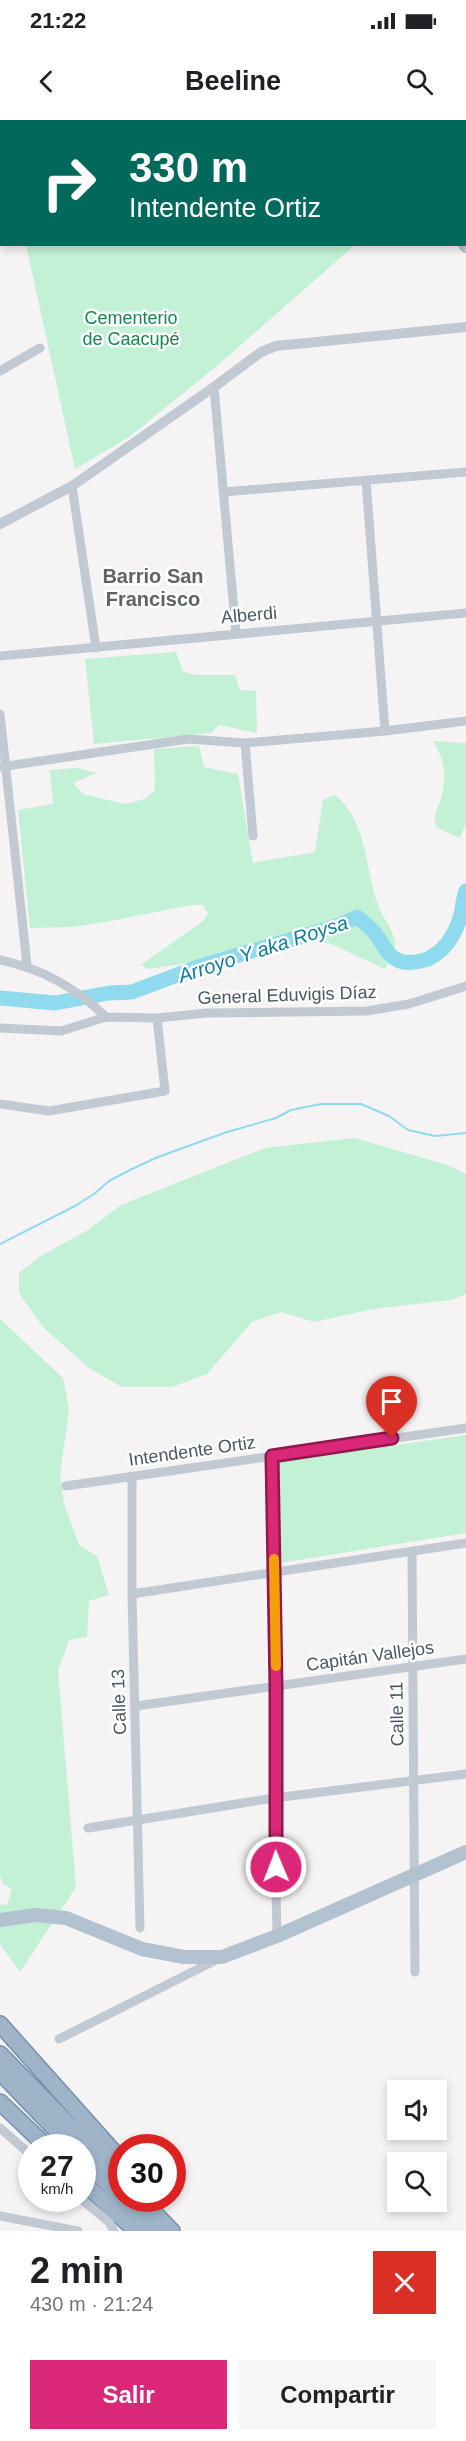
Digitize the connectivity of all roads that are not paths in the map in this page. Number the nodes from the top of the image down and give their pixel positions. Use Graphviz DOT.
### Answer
graph roads {
  1 [pos="466,327"];
  2 [pos="40,348"];
  3 [pos="0,371"];
  4 [pos="214,387"];
  5 [pos="466,472"];
  6 [pos="366,480"];
  7 [pos="72,486"];
  8 [pos="224,492"];
  9 [pos="0,524"];
  10 [pos="466,613"];
  11 [pos="378,621"];
  12 [pos="236,633"];
  13 [pos="96,648"];
  14 [pos="0,656"];
  15 [pos="0,714"];
  16 [pos="466,720"];
  17 [pos="385,731"];
  18 [pos="245,743"];
  19 [pos="3,766"];
  20 [pos="253,836"];
  21 [pos="0,960"];
  22 [pos="27,966"];
  23 [pos="466,986"];
  24 [pos="106,1017"];
  25 [pos="157,1018"];
  26 [pos="0,1028"];
  27 [pos="0,1104"];
  28 [pos="466,1428"];
  29 [pos="272,1456"];
  30 [pos="132,1476"];
  31 [pos="66,1486"];
  32 [pos="466,1543"];
  33 [pos="412,1553"];
  34 [pos="274,1571"];
  35 [pos="132,1594"];
  36 [pos="466,1659"];
  37 [pos="412,1666"];
  38 [pos="276,1686"];
  39 [pos="136,1706"];
  40 [pos="466,1774"];
  41 [pos="415,1780"];
  42 [pos="274,1798"];
  43 [pos="139,1820"];
  44 [pos="88,1828"];
  45 [pos="466,1852"];
  46 [pos="415,1874"];
  47 [pos="1,1922"];
  48 [pos="140,1928"];
  49 [pos="277,1936"];
  50 [pos="225,1956"];
  51 [pos="415,1972"];
  52 [pos="0,2024"];
  53 [pos="59,2039"];
  54 [pos="0,2054"];
  55 [pos="0,2072"];
  56 [pos="0,2102"];
  57 [pos="0,2128"];
  58 [pos="33,2134"];
  59 [pos="60,2134"];
  60 [pos="18,2144"];
  61 [pos="108,2145"];
  62 [pos="108,2165"];
  63 [pos="96,2172"];
  64 [pos="108,2185"];
  65 [pos="96,2194"];
  66 [pos="96,2212"];
  67 [pos="135,2212"];
  68 [pos="154,2212"];
  69 [pos="167,2212"];
  70 [pos="0,2216"];
  71 [pos="78,2231"];
  72 [pos="114,2231"];
  73 [pos="136,2231"];
  74 [pos="153,2231"];
  75 [pos="172,2231"];
  76 [pos="184,2231"];
  1 -- 4 [label="street"];
  2 -- 3 [label="street"];
  4 -- 7 [label="street"];
  4 -- 8 [label="street"];
  5 -- 6 [label="street"];
  6 -- 8 [label="street"];
  6 -- 11 [label="street"];
  7 -- 9 [label="street"];
  7 -- 13 [label="street"];
  8 -- 12 [label="street"];
  10 -- 11 [label="street, Alberdi"];
  11 -- 12 [label="street, Alberdi"];
  11 -- 17 [label="street"];
  12 -- 13 [label="street, Alberdi"];
  13 -- 14 [label="street, Alberdi"];
  15 -- 19 [label="street"];
  16 -- 17 [label="street"];
  17 -- 18 [label="street"];
  18 -- 19 [label="street"];
  18 -- 20 [label="street"];
  19 -- 22 [label="street"];
  21 -- 22 [label="street"];
  22 -- 24 [label="street"];
  23 -- 25 [label="street, General Eduvigis Díaz"];
  24 -- 25 [label="street, General Eduvigis Díaz"];
  24 -- 26 [label="street, General Eduvigis Díaz"];
  25 -- 27 [label="street"];
  28 -- 29 [label="street, Intendente Ortiz"];
  29 -- 30 [label="street, Intendente Ortiz"];
  29 -- 34 [label="street"];
  30 -- 31 [label="street, Intendente Ortiz"];
  30 -- 35 [label="street, Calle 13"];
  32 -- 33 [label="street"];
  33 -- 34 [label="street"];
  33 -- 37 [label="street, Calle 11"];
  34 -- 35 [label="street"];
  34 -- 38 [label="street"];
  35 -- 39 [label="street, Calle 13"];
  36 -- 37 [label="street, Capitán Vallejos"];
  37 -- 38 [label="street, Capitán Vallejos"];
  37 -- 41 [label="street, Calle 11"];
  38 -- 39 [label="street, Capitán Vallejos"];
  38 -- 42 [label="street"];
  39 -- 43 [label="street, Calle 13"];
  40 -- 41 [label="street"];
  41 -- 42 [label="street"];
  41 -- 46 [label="street, Calle 11"];
  42 -- 43 [label="street"];
  42 -- 49 [label="street"];
  43 -- 44 [label="street"];
  43 -- 48 [label="street, Calle 13"];
  45 -- 46 [label="main road"];
  46 -- 49 [label="main road"];
  46 -- 51 [label="street, Calle 11"];
  47 -- 50 [label="main road"];
  49 -- 50 [label="main road"];
  50 -- 53 [label="street"];
  52 -- 61 [label="highway"];
  54 -- 62 [label="highway"];
  55 -- 59 [label="highway"];
  56 -- 58 [label="highway"];
  57 -- 60 [label="street"];
  63 -- 64 [label="highway"];
  65 -- 73 [label="highway"];
  66 -- 72 [label="street"];
  67 -- 74 [label="highway"];
  68 -- 75 [label="highway"];
  69 -- 76 [label="highway"];
  70 -- 71 [label="street"];
}
